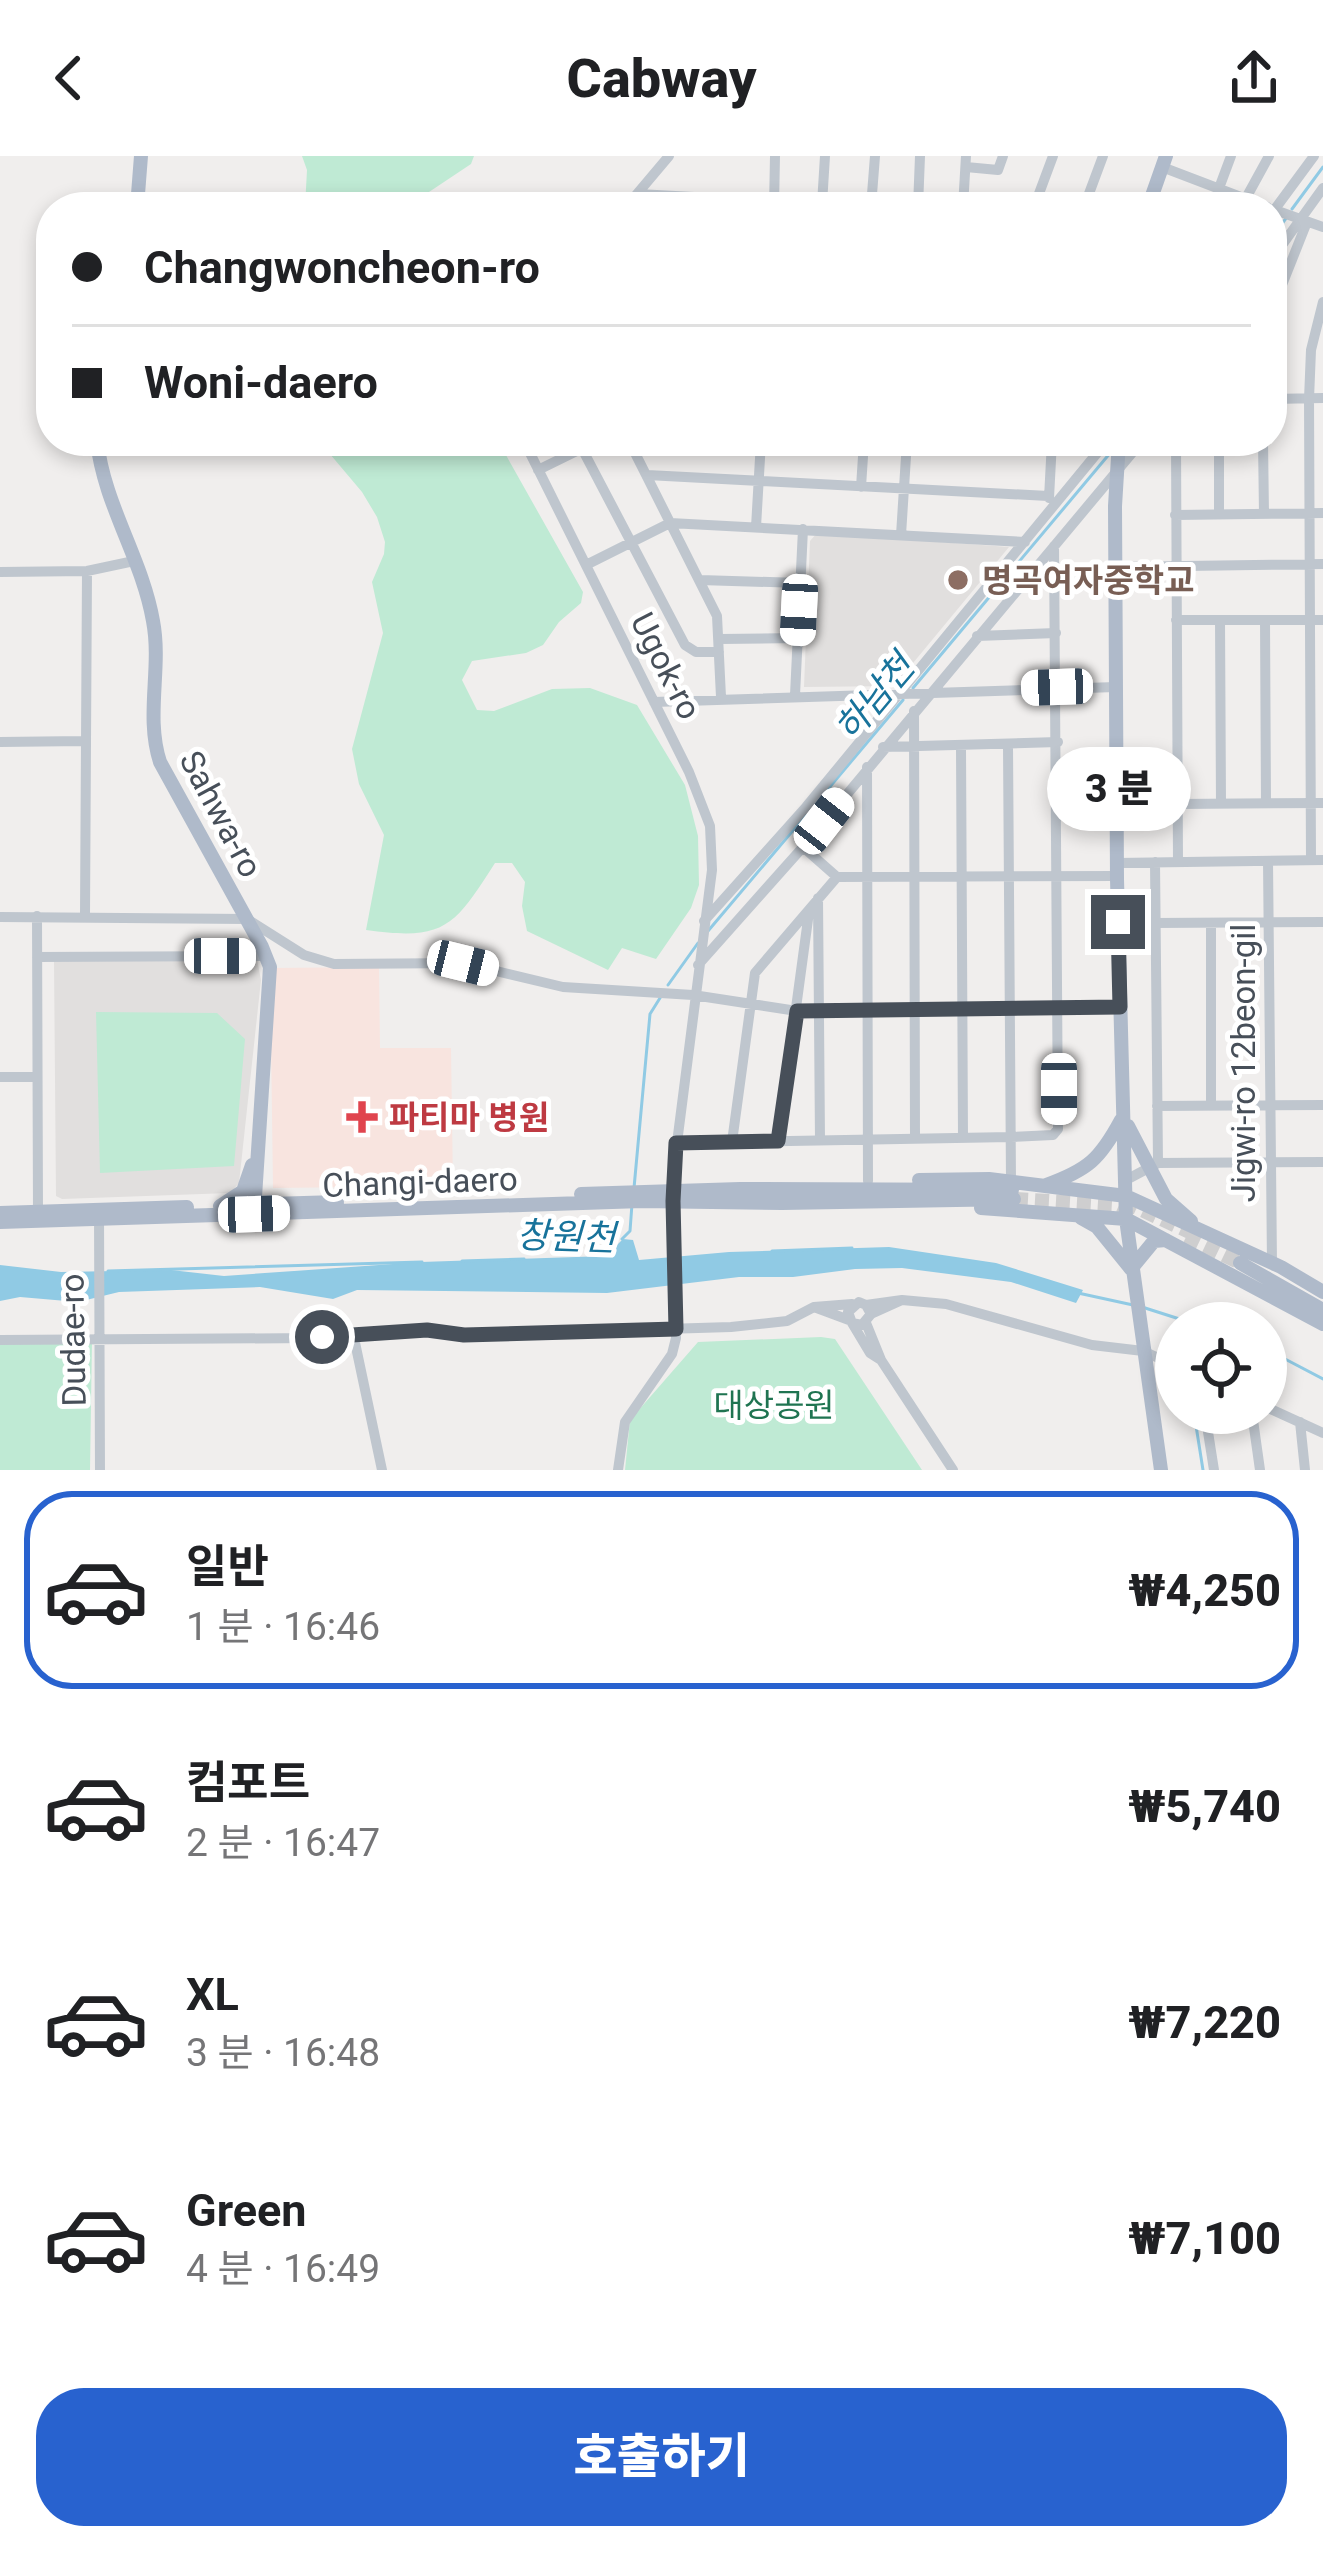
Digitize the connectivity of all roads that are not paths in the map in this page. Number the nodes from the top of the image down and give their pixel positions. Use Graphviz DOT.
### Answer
graph roads {
  1 [pos="141,156"];
  2 [pos="669,156"];
  3 [pos="775,156"];
  4 [pos="825,156"];
  5 [pos="875,156"];
  6 [pos="920,156"];
  7 [pos="1003,156"];
  8 [pos="1053,156"];
  9 [pos="1103,156"];
  10 [pos="1231,156"];
  11 [pos="1269,156"];
  12 [pos="1314,156"];
  13 [pos="1164,161"];
  14 [pos="966,162"];
  15 [pos="1323,188"];
  16 [pos="1219,189"];
  17 [pos="138,192"];
  18 [pos="640,192"];
  19 [pos="774,192"];
  20 [pos="823,192"];
  21 [pos="874,192"];
  22 [pos="919,192"];
  23 [pos="964,192"];
  24 [pos="1040,192"];
  25 [pos="1090,192"];
  26 [pos="1153,192"];
  27 [pos="1218,192"];
  28 [pos="1228,192"];
  29 [pos="1249,192"];
  30 [pos="1287,192"];
  31 [pos="1287,215"];
  32 [pos="1301,220"];
  33 [pos="1323,227"];
  34 [pos="1287,239"];
  35 [pos="1287,266"];
  36 [pos="1323,302"];
  37 [pos="1323,398"];
  38 [pos="1287,399"];
  39 [pos="1309,399"];
  40 [pos="99,456"];
  41 [pos="531,456"];
  42 [pos="562,456"];
  43 [pos="586,456"];
  44 [pos="636,456"];
  45 [pos="759,456"];
  46 [pos="863,456"];
  47 [pos="906,456"];
  48 [pos="1050,456"];
  49 [pos="1095,456"];
  50 [pos="1119,456"];
  51 [pos="1129,456"];
  52 [pos="1176,456"];
  53 [pos="1219,456"];
  54 [pos="1264,456"];
  55 [pos="1119,468"];
  56 [pos="538,470"];
  57 [pos="646,475"];
  58 [pos="758,482"];
  59 [pos="861,487"];
  60 [pos="904,489"];
  61 [pos="1048,496"];
  62 [pos="1053,511"];
  63 [pos="1317,513"];
  64 [pos="1219,514"];
  65 [pos="1264,514"];
  66 [pos="1175,515"];
  67 [pos="670,523"];
  68 [pos="756,527"];
  69 [pos="802,529"];
  70 [pos="901,535"];
  71 [pos="630,541"];
  72 [pos="1025,542"];
  73 [pos="1054,547"];
  74 [pos="134,561"];
  75 [pos="1316,564"];
  76 [pos="586,565"];
  77 [pos="1116,567"];
  78 [pos="1175,567"];
  79 [pos="87,571"];
  80 [pos="0,572"];
  81 [pos="700,580"];
  82 [pos="800,583"];
  83 [pos="1176,620"];
  84 [pos="1220,620"];
  85 [pos="1265,620"];
  86 [pos="1309,620"];
  87 [pos="1323,620"];
  88 [pos="1056,633"];
  89 [pos="977,636"];
  90 [pos="798,638"];
  91 [pos="720,646"];
  92 [pos="1057,687"];
  93 [pos="1116,687"];
  94 [pos="926,693"];
  95 [pos="900,694"];
  96 [pos="795,695"];
  97 [pos="721,697"];
  98 [pos="654,702"];
  99 [pos="914,711"];
  100 [pos="84,741"];
  101 [pos="0,742"];
  102 [pos="1058,742"];
  103 [pos="1008,745"];
  104 [pos="883,747"];
  105 [pos="961,747"];
  106 [pos="914,748"];
  107 [pos="867,767"];
  108 [pos="1266,803"];
  109 [pos="1177,804"];
  110 [pos="1221,804"];
  111 [pos="1317,804"];
  112 [pos="803,847"];
  113 [pos="1317,860"];
  114 [pos="1268,861"];
  115 [pos="1155,862"];
  116 [pos="1178,862"];
  117 [pos="1117,869"];
  118 [pos="962,875"];
  119 [pos="916,876"];
  120 [pos="1009,876"];
  121 [pos="837,877"];
  122 [pos="1057,877"];
  123 [pos="868,878"];
  124 [pos="814,904"];
  125 [pos="85,915"];
  126 [pos="0,916"];
  127 [pos="37,916"];
  128 [pos="247,919"];
  129 [pos="1323,922"];
  130 [pos="1156,923"];
  131 [pos="1211,923"];
  132 [pos="1269,923"];
  133 [pos="702,925"];
  134 [pos="266,956"];
  135 [pos="37,957"];
  136 [pos="697,963"];
  137 [pos="693,995"];
  138 [pos="751,1004"];
  139 [pos="1120,1007"];
  140 [pos="915,1008"];
  141 [pos="962,1009"];
  142 [pos="1011,1009"];
  143 [pos="1060,1009"];
  144 [pos="820,1010"];
  145 [pos="867,1010"];
  146 [pos="797,1011"];
  147 [pos="0,1077"];
  148 [pos="37,1077"];
  149 [pos="1323,1105"];
  150 [pos="1157,1106"];
  151 [pos="1211,1106"];
  152 [pos="1270,1106"];
  153 [pos="1124,1116"];
  154 [pos="1011,1137"];
  155 [pos="963,1138"];
  156 [pos="916,1139"];
  157 [pos="820,1140"];
  158 [pos="868,1140"];
  159 [pos="778,1141"];
  160 [pos="732,1142"];
  161 [pos="676,1143"];
  162 [pos="258,1149"];
  163 [pos="1270,1162"];
  164 [pos="1323,1162"];
  165 [pos="1153,1166"];
  166 [pos="868,1181"];
  167 [pos="1043,1186"];
  168 [pos="1126,1188"];
  169 [pos="1016,1193"];
  170 [pos="674,1196"];
  171 [pos="742,1196"];
  172 [pos="625,1197"];
  173 [pos="273,1204"];
  174 [pos="220,1206"];
  175 [pos="254,1209"];
  176 [pos="38,1212"];
  177 [pos="1071,1212"];
  178 [pos="0,1213"];
  179 [pos="1126,1219"];
  180 [pos="0,1222"];
  181 [pos="99,1222"];
  182 [pos="1206,1233"];
  183 [pos="1171,1240"];
  184 [pos="1238,1260"];
  185 [pos="1271,1264"];
  186 [pos="1132,1272"];
  187 [pos="1323,1292"];
  188 [pos="1323,1306"];
  189 [pos="860,1315"];
  190 [pos="676,1323"];
  191 [pos="1323,1324"];
  192 [pos="353,1333"];
  193 [pos="101,1337"];
  194 [pos="0,1340"];
  195 [pos="1143,1351"];
  196 [pos="1155,1356"];
  197 [pos="1287,1416"];
  198 [pos="1300,1422"];
  199 [pos="1323,1433"];
  200 [pos="1208,1434"];
  201 [pos="1255,1434"];
  202 [pos="100,1470"];
  203 [pos="382,1470"];
  204 [pos="618,1470"];
  205 [pos="953,1470"];
  206 [pos="1161,1470"];
  207 [pos="1214,1470"];
  208 [pos="1260,1470"];
  209 [pos="1305,1470"];
  1 -- 17 [label="main road"];
  2 -- 18 [label="street"];
  3 -- 19 [label="street"];
  4 -- 20 [label="street"];
  5 -- 21 [label="street"];
  6 -- 22 [label="street"];
  7 -- 14 [label="street"];
  8 -- 24 [label="street"];
  9 -- 25 [label="street"];
  10 -- 16 [label="street"];
  11 -- 29 [label="street"];
  12 -- 30 [label="street"];
  13 -- 16 [label="street"];
  13 -- 26 [label="main road"];
  14 -- 23 [label="street"];
  15 -- 32 [label="street"];
  16 -- 27 [label="street"];
  16 -- 28 [label="street"];
  31 -- 32 [label="street"];
  32 -- 33 [label="street"];
  32 -- 34 [label="street"];
  32 -- 35 [label="street"];
  36 -- 39 [label="street"];
  37 -- 39 [label="street"];
  38 -- 39 [label="street"];
  39 -- 63 [label="street"];
  40 -- 74 [label="main road, Sahwa-ro"];
  41 -- 56 [label="street, Ugok-ro"];
  42 -- 56 [label="street"];
  43 -- 71 [label="street"];
  44 -- 57 [label="street"];
  45 -- 58 [label="street"];
  46 -- 59 [label="street"];
  47 -- 60 [label="street"];
  48 -- 61 [label="street"];
  49 -- 62 [label="street"];
  50 -- 55 [label="main road"];
  51 -- 55 [label="street"];
  52 -- 66 [label="street"];
  53 -- 64 [label="street"];
  54 -- 65 [label="street"];
  55 -- 73 [label="street"];
  55 -- 77 [label="main road"];
  56 -- 76 [label="street, Ugok-ro"];
  57 -- 58 [label="street"];
  57 -- 67 [label="street"];
  58 -- 59 [label="street"];
  58 -- 68 [label="street"];
  59 -- 60 [label="street"];
  60 -- 61 [label="street"];
  60 -- 70 [label="street"];
  61 -- 62 [label="street"];
  62 -- 72 [label="street"];
  63 -- 65 [label="street"];
  63 -- 75 [label="street"];
  64 -- 65 [label="street"];
  64 -- 66 [label="street"];
  66 -- 78 [label="street"];
  67 -- 68 [label="street"];
  67 -- 71 [label="street"];
  67 -- 81 [label="street"];
  68 -- 69 [label="street"];
  69 -- 70 [label="street"];
  69 -- 82 [label="street"];
  70 -- 72 [label="street"];
  71 -- 76 [label="street"];
  71 -- 91 [label="street"];
  72 -- 95 [label="street"];
  73 -- 88 [label="street"];
  73 -- 89 [label="street"];
  74 -- 79 [label="street"];
  74 -- 128 [label="main road, Sahwa-ro"];
  75 -- 78 [label="street"];
  75 -- 86 [label="street"];
  76 -- 98 [label="street, Ugok-ro"];
  77 -- 78 [label="street"];
  77 -- 93 [label="main road"];
  78 -- 83 [label="street"];
  79 -- 80 [label="street"];
  79 -- 100 [label="street"];
  81 -- 82 [label="street"];
  81 -- 91 [label="street"];
  82 -- 90 [label="street"];
  83 -- 84 [label="street"];
  83 -- 109 [label="street"];
  84 -- 85 [label="street"];
  84 -- 110 [label="street"];
  85 -- 86 [label="street"];
  85 -- 108 [label="street"];
  86 -- 87 [label="street"];
  86 -- 111 [label="street"];
  88 -- 89 [label="street"];
  88 -- 92 [label="street"];
  89 -- 94 [label="street"];
  90 -- 91 [label="street"];
  90 -- 96 [label="street"];
  91 -- 97 [label="street"];
  92 -- 93 [label="street"];
  92 -- 94 [label="street"];
  92 -- 102 [label="street"];
  93 -- 117 [label="main road"];
  94 -- 95 [label="street"];
  94 -- 99 [label="street"];
  95 -- 96 [label="street"];
  95 -- 133 [label="street"];
  96 -- 97 [label="street"];
  97 -- 98 [label="street"];
  98 -- 133 [label="street, Ugok-ro"];
  99 -- 104 [label="street"];
  99 -- 106 [label="street"];
  100 -- 101 [label="street"];
  100 -- 125 [label="street"];
  102 -- 103 [label="street"];
  102 -- 122 [label="street"];
  103 -- 105 [label="street"];
  103 -- 120 [label="street"];
  104 -- 106 [label="street"];
  104 -- 107 [label="street"];
  105 -- 106 [label="street"];
  105 -- 118 [label="street"];
  106 -- 119 [label="street"];
  107 -- 112 [label="street"];
  107 -- 123 [label="street"];
  108 -- 110 [label="street"];
  108 -- 111 [label="street"];
  109 -- 110 [label="street"];
  109 -- 116 [label="street"];
  111 -- 113 [label="street"];
  112 -- 121 [label="street"];
  112 -- 136 [label="street"];
  113 -- 114 [label="street"];
  114 -- 116 [label="street"];
  114 -- 132 [label="street, Jigwi-ro 12beon-gil"];
  115 -- 116 [label="street"];
  115 -- 117 [label="street"];
  115 -- 130 [label="street"];
  117 -- 122 [label="street"];
  117 -- 139 [label="main road"];
  118 -- 119 [label="street"];
  118 -- 120 [label="street"];
  118 -- 141 [label="street"];
  119 -- 123 [label="street"];
  119 -- 140 [label="street"];
  120 -- 122 [label="street"];
  120 -- 142 [label="street"];
  121 -- 123 [label="street"];
  121 -- 124 [label="street"];
  122 -- 143 [label="street"];
  123 -- 145 [label="street"];
  124 -- 138 [label="street"];
  124 -- 144 [label="street"];
  124 -- 146 [label="street"];
  125 -- 127 [label="street"];
  125 -- 128 [label="street"];
  126 -- 127 [label="street"];
  127 -- 135 [label="street"];
  128 -- 134 [label="main road, Sahwa-ro"];
  128 -- 137 [label="street"];
  129 -- 132 [label="street"];
  130 -- 131 [label="street"];
  130 -- 150 [label="street"];
  131 -- 132 [label="street"];
  131 -- 151 [label="street"];
  132 -- 152 [label="street, Jigwi-ro 12beon-gil"];
  133 -- 136 [label="street, Ugok-ro"];
  134 -- 135 [label="street"];
  134 -- 162 [label="main road, Sahwa-ro"];
  135 -- 148 [label="street"];
  136 -- 137 [label="street"];
  137 -- 138 [label="street"];
  137 -- 161 [label="street"];
  138 -- 146 [label="street"];
  138 -- 160 [label="street"];
  139 -- 143 [label="street"];
  139 -- 153 [label="main road"];
  140 -- 141 [label="street"];
  140 -- 145 [label="street"];
  140 -- 156 [label="street"];
  141 -- 142 [label="street"];
  141 -- 155 [label="street"];
  142 -- 143 [label="street"];
  142 -- 154 [label="street"];
  143 -- 154 [label="street"];
  144 -- 145 [label="street"];
  144 -- 146 [label="street"];
  144 -- 157 [label="street"];
  145 -- 158 [label="street"];
  146 -- 159 [label="street"];
  147 -- 148 [label="street"];
  148 -- 176 [label="street"];
  149 -- 152 [label="street"];
  150 -- 151 [label="street"];
  150 -- 165 [label="street"];
  151 -- 152 [label="street"];
  152 -- 163 [label="street, Jigwi-ro 12beon-gil"];
  153 -- 165 [label="main road"];
  153 -- 167 [label="main road"];
  153 -- 168 [label="main road"];
  154 -- 155 [label="street"];
  154 -- 169 [label="street"];
  155 -- 156 [label="street"];
  156 -- 158 [label="street"];
  157 -- 158 [label="street"];
  157 -- 159 [label="street"];
  158 -- 166 [label="street"];
  159 -- 160 [label="street"];
  160 -- 161 [label="street"];
  161 -- 170 [label="street"];
  162 -- 173 [label="main road"];
  162 -- 174 [label="main road"];
  162 -- 175 [label="main road, Sahwa-ro"];
  163 -- 164 [label="street"];
  163 -- 165 [label="street"];
  163 -- 185 [label="street, Jigwi-ro 12beon-gil"];
  165 -- 168 [label="street"];
  165 -- 182 [label="main road"];
  166 -- 169 [label="main road"];
  166 -- 171 [label="main road"];
  167 -- 168 [label="main road"];
  167 -- 169 [label="main road"];
  168 -- 179 [label="main road"];
  168 -- 182 [label="main road"];
  169 -- 171 [label="main road"];
  169 -- 171 [label="main road"];
  169 -- 177 [label="main road"];
  170 -- 171 [label="main road"];
  170 -- 172 [label="main road"];
  170 -- 190 [label="street"];
  172 -- 173 [label="main road, Changi-daero"];
  172 -- 175 [label="main road, Changi-daero"];
  173 -- 175 [label="main road, Changi-daero"];
  174 -- 175 [label="main road, Changi-daero"];
  174 -- 181 [label="main road, Changi-daero"];
  175 -- 181 [label="main road, Changi-daero"];
  176 -- 178 [label="main road, Changi-daero"];
  176 -- 181 [label="main road, Changi-daero"];
  177 -- 179 [label="main road"];
  177 -- 186 [label="main road"];
  179 -- 183 [label="main road"];
  179 -- 186 [label="main road"];
  180 -- 181 [label="main road, Changi-daero"];
  181 -- 193 [label="street, Dudae-ro"];
  182 -- 184 [label="main road"];
  183 -- 184 [label="main road"];
  183 -- 186 [label="main road"];
  184 -- 185 [label="main road"];
  184 -- 188 [label="main road"];
  184 -- 191 [label="main road"];
  185 -- 187 [label="main road"];
  186 -- 195 [label="main road"];
  189 -- 190 [label="street"];
  189 -- 195 [label="street"];
  189 -- 205 [label="street"];
  190 -- 192 [label="street"];
  190 -- 204 [label="street"];
  192 -- 193 [label="street"];
  192 -- 203 [label="street"];
  193 -- 194 [label="street"];
  193 -- 202 [label="street, Dudae-ro"];
  195 -- 196 [label="street"];
  195 -- 206 [label="main road"];
  197 -- 198 [label="street"];
  198 -- 199 [label="street"];
  198 -- 209 [label="street"];
  200 -- 207 [label="street"];
  201 -- 208 [label="street"];
}
